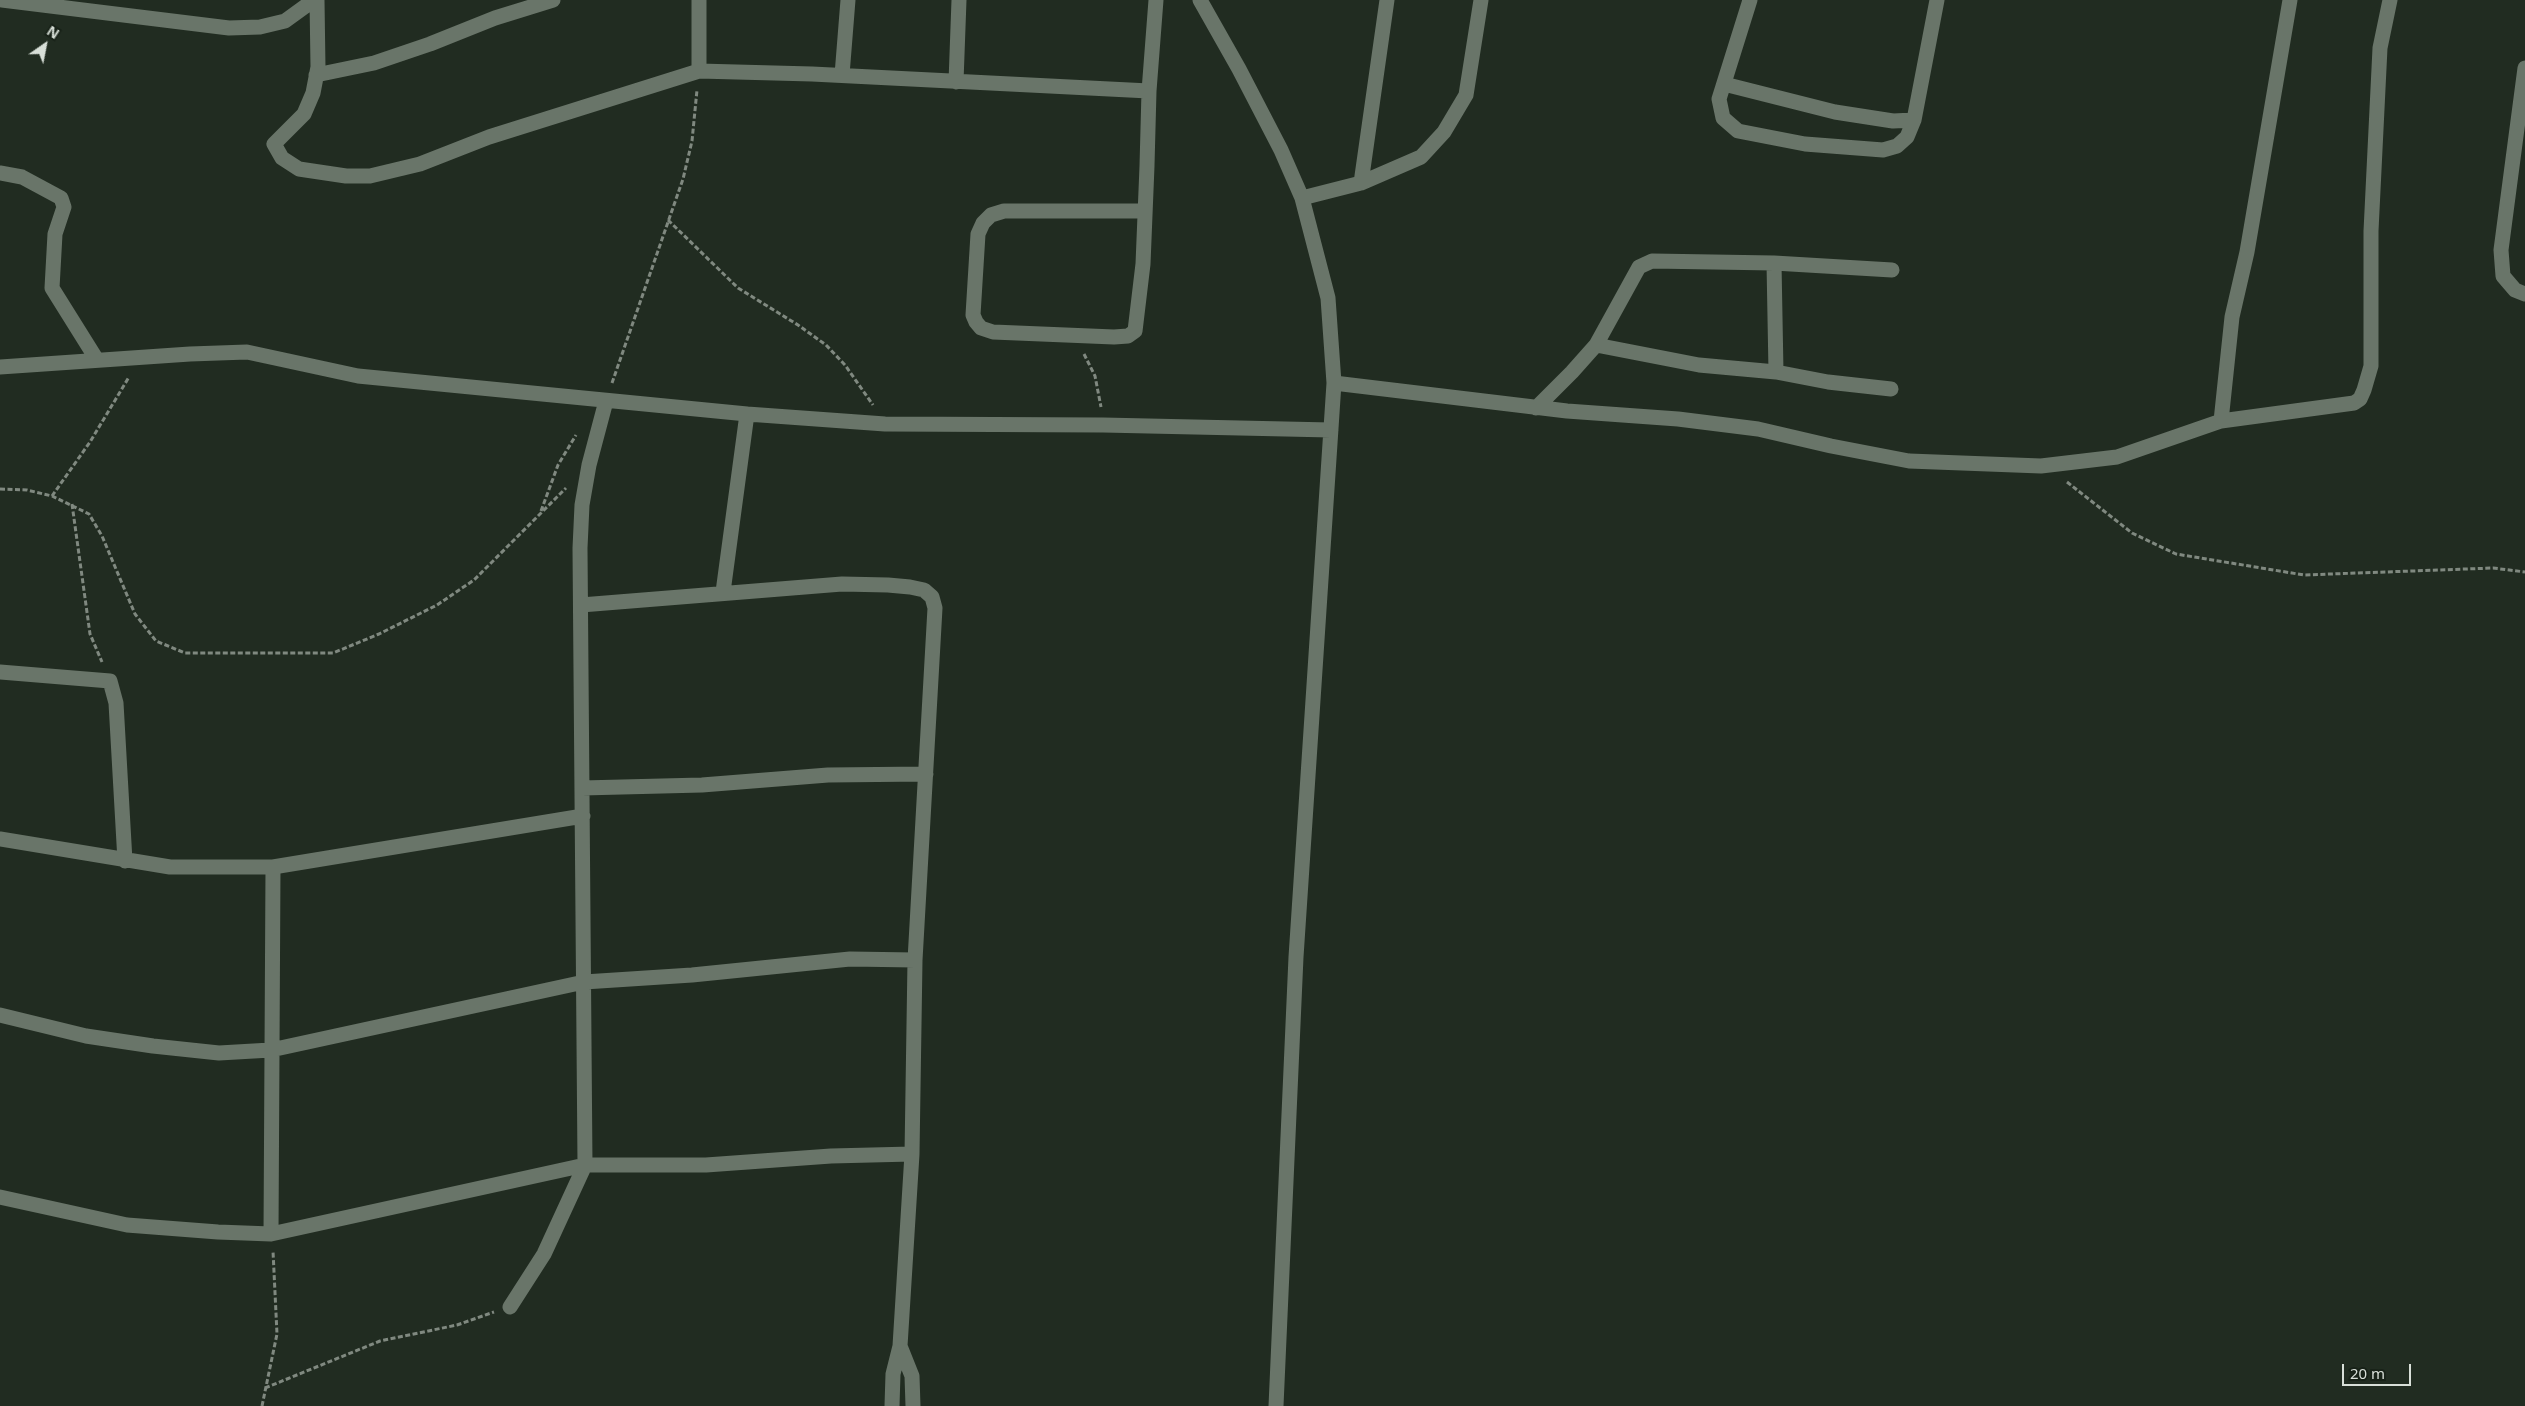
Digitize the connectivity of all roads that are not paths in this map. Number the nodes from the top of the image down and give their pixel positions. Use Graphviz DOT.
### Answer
graph roads {
  1 [pos="2,0"];
  2 [pos="316,0"];
  3 [pos="553,0"];
  4 [pos="699,0"];
  5 [pos="848,0"];
  6 [pos="959,0"];
  7 [pos="1156,0"];
  8 [pos="1200,0"];
  9 [pos="1388,0"];
  10 [pos="1481,0"];
  11 [pos="1750,0"];
  12 [pos="1936,0"];
  13 [pos="2290,0"];
  14 [pos="2390,0"];
  15 [pos="2525,68"];
  16 [pos="699,71"];
  17 [pos="316,75"];
  18 [pos="842,76"];
  19 [pos="956,82"];
  20 [pos="1724,84"];
  21 [pos="1149,91"];
  22 [pos="1914,120"];
  23 [pos="0,173"];
  24 [pos="1361,183"];
  25 [pos="1302,198"];
  26 [pos="1145,211"];
  27 [pos="1774,263"];
  28 [pos="1892,270"];
  29 [pos="2525,294"];
  30 [pos="1596,345"];
  31 [pos="97,360"];
  32 [pos="0,367"];
  33 [pos="1776,372"];
  34 [pos="1334,382"];
  35 [pos="1891,389"];
  36 [pos="606,400"];
  37 [pos="1536,408"];
  38 [pos="747,414"];
  39 [pos="2221,420"];
  40 [pos="1331,430"];
  41 [pos="723,592"];
  42 [pos="581,605"];
  43 [pos="0,672"];
  44 [pos="926,774"];
  45 [pos="582,788"];
  46 [pos="583,816"];
  47 [pos="0,839"];
  48 [pos="125,861"];
  49 [pos="273,867"];
  50 [pos="915,960"];
  51 [pos="584,982"];
  52 [pos="0,1015"];
  53 [pos="271,1050"];
  54 [pos="912,1154"];
  55 [pos="585,1165"];
  56 [pos="0,1197"];
  57 [pos="271,1234"];
  58 [pos="510,1307"];
  59 [pos="900,1346"];
  60 [pos="892,1406"];
  61 [pos="913,1406"];
  62 [pos="1276,1406"];
  1 -- 2 [label="street"];
  2 -- 17 [label="street"];
  3 -- 17 [label="street"];
  4 -- 16 [label="street"];
  5 -- 18 [label="street"];
  6 -- 19 [label="street"];
  7 -- 21 [label="street"];
  8 -- 25 [label="street"];
  9 -- 24 [label="street"];
  10 -- 24 [label="street"];
  11 -- 20 [label="street"];
  12 -- 22 [label="street"];
  13 -- 39 [label="street"];
  14 -- 39 [label="street"];
  15 -- 29 [label="street"];
  16 -- 17 [label="street"];
  16 -- 18 [label="street"];
  18 -- 19 [label="street"];
  19 -- 21 [label="street"];
  20 -- 22 [label="street"];
  20 -- 22 [label="street"];
  21 -- 26 [label="street"];
  23 -- 31 [label="street"];
  24 -- 25 [label="street"];
  25 -- 34 [label="street"];
  26 -- 26 [label="street"];
  27 -- 28 [label="street"];
  27 -- 30 [label="street"];
  27 -- 33 [label="street"];
  30 -- 33 [label="street"];
  30 -- 37 [label="street"];
  31 -- 32 [label="street"];
  31 -- 36 [label="street"];
  33 -- 35 [label="street"];
  34 -- 37 [label="street"];
  34 -- 40 [label="street"];
  36 -- 38 [label="street"];
  36 -- 42 [label="street"];
  37 -- 39 [label="street"];
  38 -- 40 [label="street"];
  38 -- 41 [label="street"];
  40 -- 62 [label="street"];
  41 -- 42 [label="street"];
  41 -- 44 [label="street"];
  42 -- 45 [label="street"];
  43 -- 48 [label="street"];
  44 -- 45 [label="street"];
  44 -- 50 [label="street"];
  45 -- 46 [label="street"];
  46 -- 49 [label="street"];
  46 -- 51 [label="street"];
  47 -- 48 [label="street"];
  48 -- 49 [label="street"];
  49 -- 53 [label="street"];
  50 -- 51 [label="street"];
  50 -- 54 [label="street"];
  51 -- 53 [label="street"];
  51 -- 55 [label="street"];
  52 -- 53 [label="street"];
  53 -- 57 [label="street"];
  54 -- 55 [label="street"];
  54 -- 59 [label="street"];
  55 -- 57 [label="street"];
  55 -- 58 [label="street"];
  56 -- 57 [label="street"];
  59 -- 60 [label="street"];
  59 -- 61 [label="street"];
}
